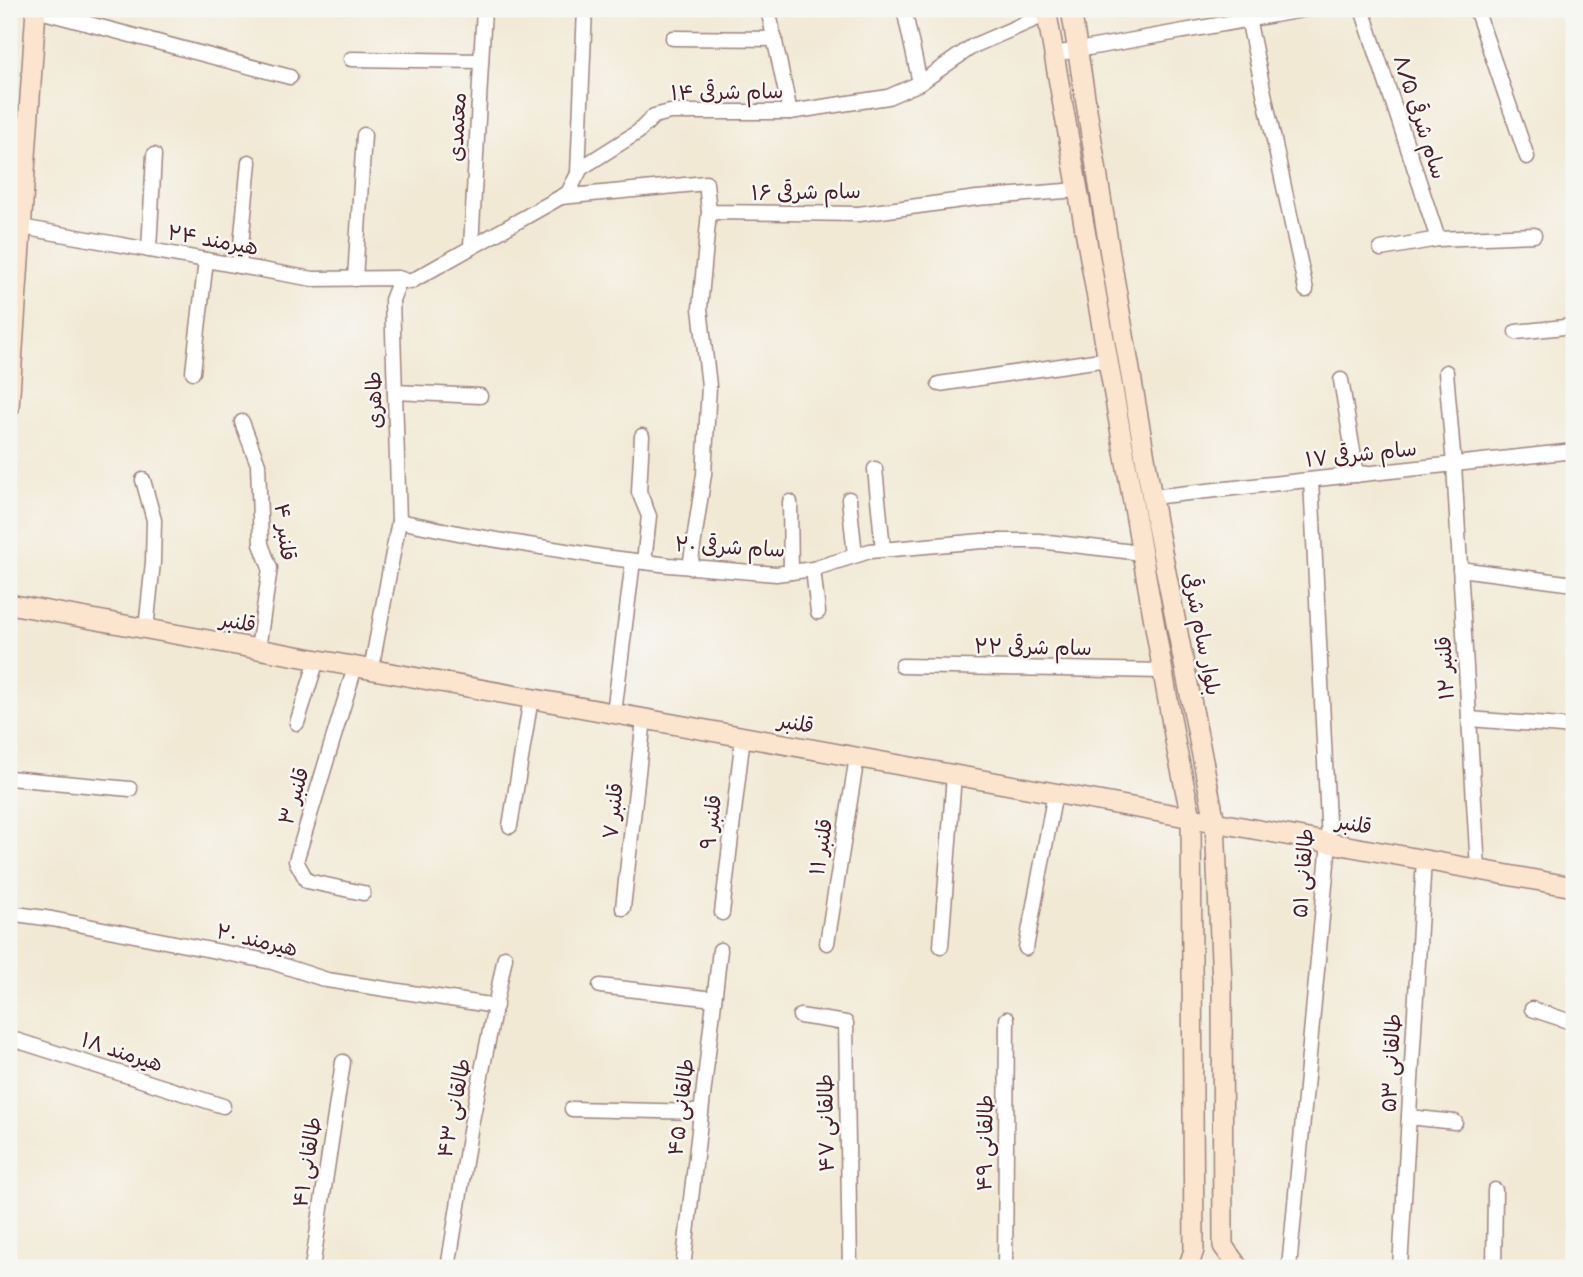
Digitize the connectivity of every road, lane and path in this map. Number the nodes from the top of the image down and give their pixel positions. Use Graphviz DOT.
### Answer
graph roads {
  1 [pos="36,9"];
  2 [pos="484,9"];
  3 [pos="585,9"];
  4 [pos="768,9"];
  5 [pos="904,9"];
  6 [pos="1071,9"];
  7 [pos="1308,9"];
  8 [pos="1362,9"];
  9 [pos="1476,9"];
  10 [pos="1047,11"];
  11 [pos="1247,14"];
  12 [pos="673,38"];
  13 [pos="775,39"];
  14 [pos="1078,51"];
  15 [pos="1055,54"];
  16 [pos="351,59"];
  17 [pos="481,61"];
  18 [pos="289,77"];
  19 [pos="920,83"];
  20 [pos="790,112"];
  21 [pos="364,135"];
  22 [pos="153,155"];
  23 [pos="1527,157"];
  24 [pos="249,162"];
  25 [pos="578,173"];
  26 [pos="1078,190"];
  27 [pos="561,197"];
  28 [pos="709,212"];
  29 [pos="21,227"];
  30 [pos="1534,235"];
  31 [pos="1438,239"];
  32 [pos="471,247"];
  33 [pos="1381,249"];
  34 [pos="149,250"];
  35 [pos="206,260"];
  36 [pos="239,266"];
  37 [pos="355,279"];
  38 [pos="400,279"];
  39 [pos="1306,290"];
  40 [pos="1574,326"];
  41 [pos="1516,332"];
  42 [pos="11,344"];
  43 [pos="1107,359"];
  44 [pos="193,372"];
  45 [pos="1446,372"];
  46 [pos="1341,380"];
  47 [pos="939,384"];
  48 [pos="395,392"];
  49 [pos="480,396"];
  50 [pos="9,408"];
  51 [pos="242,422"];
  52 [pos="642,436"];
  53 [pos="1574,452"];
  54 [pos="1454,465"];
  55 [pos="875,469"];
  56 [pos="1357,475"];
  57 [pos="143,480"];
  58 [pos="1311,480"];
  59 [pos="1152,497"];
  60 [pos="849,499"];
  61 [pos="790,502"];
  62 [pos="399,521"];
  63 [pos="883,549"];
  64 [pos="1142,553"];
  65 [pos="855,555"];
  66 [pos="639,561"];
  67 [pos="690,567"];
  68 [pos="813,569"];
  69 [pos="1460,569"];
  70 [pos="792,572"];
  71 [pos="1574,584"];
  72 [pos="9,604"];
  73 [pos="818,612"];
  74 [pos="146,629"];
  75 [pos="258,649"];
  76 [pos="317,660"];
  77 [pos="902,666"];
  78 [pos="363,668"];
  79 [pos="1163,671"];
  80 [pos="531,698"];
  81 [pos="614,713"];
  82 [pos="645,719"];
  83 [pos="1469,719"];
  84 [pos="298,723"];
  85 [pos="1574,727"];
  86 [pos="743,736"];
  87 [pos="858,757"];
  88 [pos="954,775"];
  89 [pos="9,778"];
  90 [pos="131,789"];
  91 [pos="1055,793"];
  92 [pos="1191,817"];
  93 [pos="1215,822"];
  94 [pos="510,826"];
  95 [pos="1329,842"];
  96 [pos="1424,859"];
  97 [pos="1478,869"];
  98 [pos="1574,887"];
  99 [pos="363,892"];
  100 [pos="623,908"];
  101 [pos="9,913"];
  102 [pos="722,913"];
  103 [pos="827,943"];
  104 [pos="941,946"];
  105 [pos="1026,948"];
  106 [pos="720,950"];
  107 [pos="505,957"];
  108 [pos="600,986"];
  109 [pos="714,999"];
  110 [pos="496,1006"];
  111 [pos="1532,1010"];
  112 [pos="800,1016"];
  113 [pos="1007,1019"];
  114 [pos="1574,1023"];
  115 [pos="9,1038"];
  116 [pos="343,1062"];
  117 [pos="223,1106"];
  118 [pos="572,1109"];
  119 [pos="701,1112"];
  120 [pos="1409,1117"];
  121 [pos="1455,1122"];
  122 [pos="1495,1190"];
  123 [pos="1574,1223"];
  124 [pos="312,1268"];
  125 [pos="449,1268"];
  126 [pos="683,1268"];
  127 [pos="850,1268"];
  128 [pos="1005,1268"];
  129 [pos="1188,1268"];
  130 [pos="1239,1268"];
  131 [pos="1289,1268"];
  132 [pos="1400,1268"];
  133 [pos="1494,1268"];
  134 [pos="1573,1268"];
  1 -- 18 [label="street"];
  1 -- 29 [label="street"];
  2 -- 17 [label="street, معتمدی"];
  3 -- 25 [label="street"];
  4 -- 13 [label="street"];
  5 -- 19 [label="street"];
  6 -- 14 [label="street, بلوار سام شرقی"];
  7 -- 11 [label="street"];
  8 -- 31 [label="street, سام شرقی ۸/۵"];
  9 -- 23 [label="street"];
  10 -- 15 [label="street"];
  10 -- 19 [label="street, سام شرقی ۱۴"];
  11 -- 14 [label="street"];
  11 -- 39 [label="street"];
  12 -- 13 [label="street"];
  13 -- 20 [label="street"];
  14 -- 15 [label="street"];
  14 -- 59 [label="street, بلوار سام شرقی"];
  15 -- 26 [label="street"];
  16 -- 17 [label="street"];
  17 -- 32 [label="street, معتمدی"];
  19 -- 20 [label="street, سام شرقی ۱۴"];
  20 -- 25 [label="street, سام شرقی ۱۴"];
  21 -- 37 [label="street"];
  22 -- 34 [label="street"];
  24 -- 36 [label="street"];
  25 -- 27 [label="street, سام شرقی ۱۴"];
  26 -- 28 [label="street, سام شرقی ۱۶"];
  26 -- 43 [label="street"];
  27 -- 28 [label="street"];
  27 -- 32 [label="street, سام شرقی ۱۴"];
  28 -- 67 [label="street"];
  29 -- 34 [label="street, هیرمند ۲۴"];
  29 -- 42 [label="street"];
  30 -- 31 [label="street"];
  31 -- 33 [label="street"];
  32 -- 38 [label="street, سام شرقی ۱۴"];
  34 -- 35 [label="street, هیرمند ۲۴"];
  35 -- 36 [label="street, هیرمند ۲۴"];
  35 -- 44 [label="street"];
  36 -- 37 [label="street, هیرمند ۲۴"];
  37 -- 38 [label="street, هیرمند ۲۴"];
  38 -- 48 [label="street, طاهری"];
  40 -- 41 [label="street"];
  42 -- 50 [label="street"];
  43 -- 47 [label="street"];
  43 -- 64 [label="street"];
  45 -- 54 [label="street, قلنبر ۱۲"];
  46 -- 56 [label="street"];
  48 -- 49 [label="street"];
  48 -- 62 [label="street, طاهری"];
  51 -- 75 [label="street, قلنبر ۴"];
  52 -- 66 [label="street"];
  53 -- 54 [label="street, سام شرقی ۱۷"];
  54 -- 56 [label="street, سام شرقی ۱۷"];
  54 -- 69 [label="street, قلنبر ۱۲"];
  55 -- 63 [label="street"];
  56 -- 58 [label="street, سام شرقی ۱۷"];
  57 -- 74 [label="street"];
  58 -- 59 [label="street, سام شرقی ۱۷"];
  58 -- 95 [label="street, طالقانی ۵۱"];
  59 -- 93 [label="street, بلوار سام شرقی"];
  60 -- 65 [label="street"];
  61 -- 70 [label="street"];
  62 -- 66 [label="street, سام شرقی ۲۰"];
  62 -- 78 [label="street, طاهری"];
  63 -- 64 [label="street, سام شرقی ۲۰"];
  63 -- 65 [label="street, سام شرقی ۲۰"];
  64 -- 79 [label="street"];
  65 -- 68 [label="street, سام شرقی ۲۰"];
  66 -- 67 [label="street, سام شرقی ۲۰"];
  66 -- 81 [label="street"];
  67 -- 70 [label="street, سام شرقی ۲۰"];
  68 -- 70 [label="street, سام شرقی ۲۰"];
  68 -- 73 [label="street"];
  69 -- 71 [label="street"];
  69 -- 83 [label="street, قلنبر ۱۲"];
  72 -- 74 [label="street, قلنبر"];
  74 -- 75 [label="street, قلنبر"];
  75 -- 76 [label="street, قلنبر"];
  76 -- 78 [label="street, قلنبر"];
  76 -- 84 [label="street"];
  77 -- 79 [label="street, سام شرقی ۲۲"];
  78 -- 80 [label="street, قلنبر"];
  78 -- 99 [label="street, قلنبر ۳"];
  79 -- 92 [label="street"];
  80 -- 81 [label="street, قلنبر"];
  80 -- 94 [label="street"];
  81 -- 82 [label="street, قلنبر"];
  82 -- 86 [label="street, قلنبر"];
  82 -- 100 [label="street, قلنبر ۷"];
  83 -- 85 [label="street"];
  83 -- 97 [label="street, قلنبر ۱۲"];
  86 -- 87 [label="street, قلنبر"];
  86 -- 102 [label="street, قلنبر ۹"];
  87 -- 88 [label="street, قلنبر"];
  87 -- 103 [label="street, قلنبر ۱۱"];
  88 -- 91 [label="street, قلنبر"];
  88 -- 104 [label="street"];
  89 -- 90 [label="street"];
  91 -- 92 [label="street, قلنبر"];
  91 -- 105 [label="street"];
  92 -- 93 [label="street, قلنبر"];
  92 -- 129 [label="street"];
  93 -- 95 [label="street, قلنبر"];
  93 -- 130 [label="street, بلوار سام شرقی"];
  95 -- 96 [label="street, قلنبر"];
  95 -- 131 [label="street, طالقانی ۵۱"];
  96 -- 97 [label="street, قلنبر"];
  96 -- 120 [label="street, طالقانی ۵۳"];
  97 -- 98 [label="street, قلنبر"];
  101 -- 110 [label="street, هیرمند ۲۰"];
  106 -- 109 [label="street, طالقانی ۴۵"];
  107 -- 110 [label="street, طالقانی ۴۳"];
  108 -- 109 [label="street"];
  109 -- 119 [label="street, طالقانی ۴۵"];
  110 -- 125 [label="street, طالقانی ۴۳"];
  111 -- 114 [label="street"];
  112 -- 127 [label="street, طالقانی ۴۷"];
  113 -- 128 [label="street, طالقانی ۴۹"];
  115 -- 117 [label="street, هیرمند ۱۸"];
  116 -- 124 [label="street, طالقانی ۴۱"];
  118 -- 119 [label="street"];
  119 -- 126 [label="street, طالقانی ۴۵"];
  120 -- 121 [label="street"];
  120 -- 132 [label="street, طالقانی ۵۳"];
  122 -- 133 [label="street"];
  123 -- 134 [label="street"];
}
